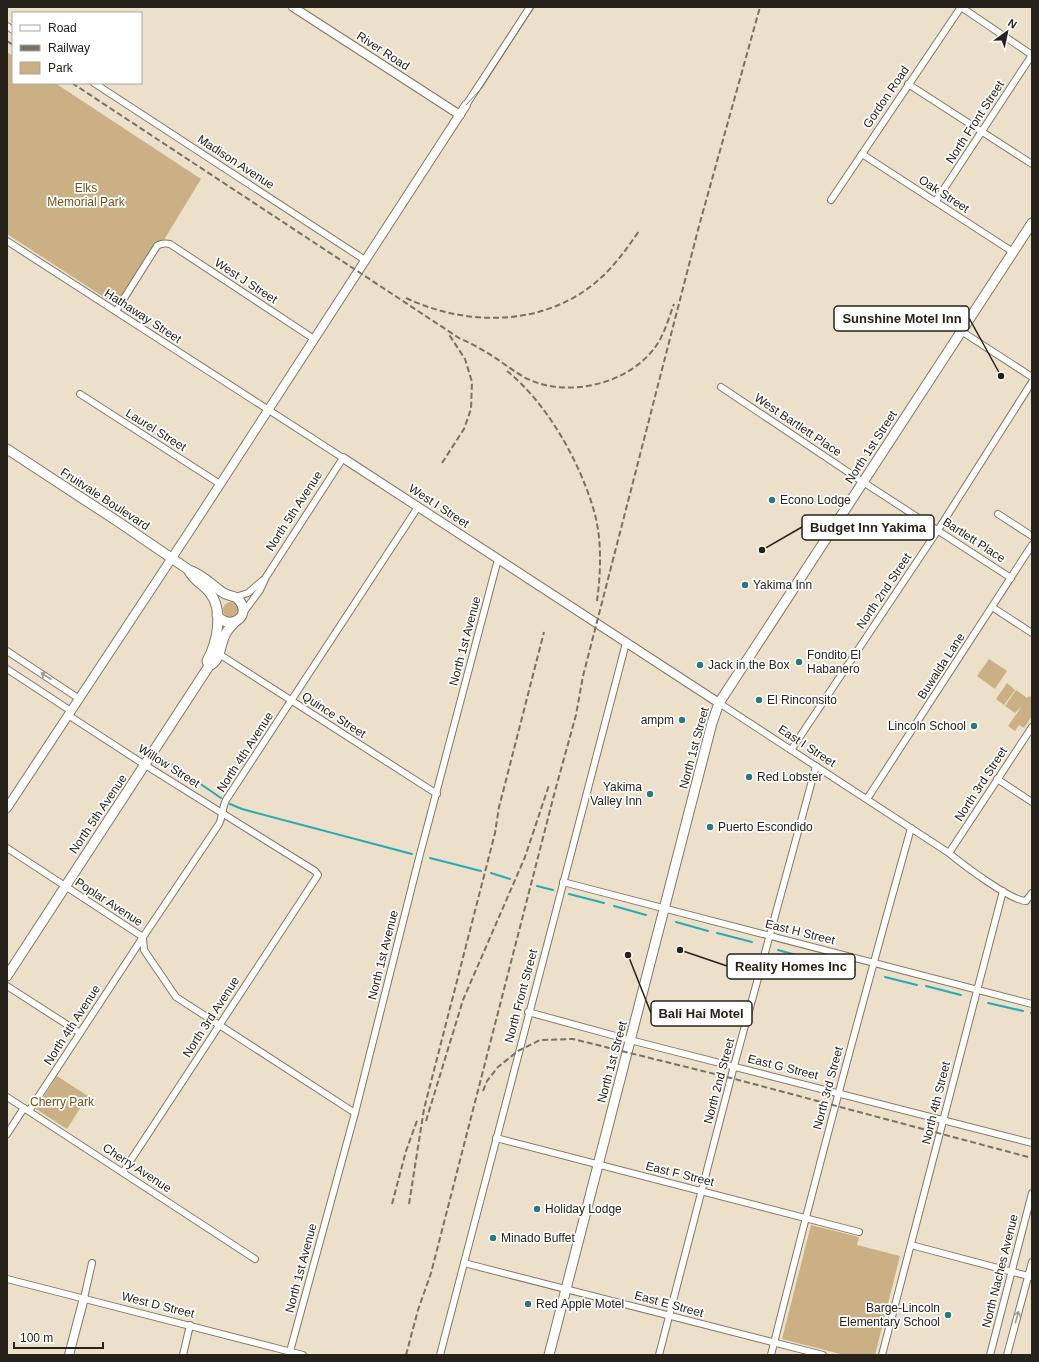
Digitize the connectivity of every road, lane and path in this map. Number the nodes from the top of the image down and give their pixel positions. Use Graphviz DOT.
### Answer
graph roads {
  1 [pos="293,7"];
  2 [pos="530,7"];
  3 [pos="961,7"];
  4 [pos="1032,55"];
  5 [pos="96,84"];
  6 [pos="908,84"];
  7 [pos="466,105"];
  8 [pos="460,115"];
  9 [pos="982,131"];
  10 [pos="862,154"];
  11 [pos="1032,164"];
  12 [pos="830,200"];
  13 [pos="936,201"];
  14 [pos="1032,223"];
  15 [pos="7,242"];
  16 [pos="1013,252"];
  17 [pos="365,260"];
  18 [pos="116,311"];
  19 [pos="961,331"];
  20 [pos="314,339"];
  21 [pos="1032,377"];
  22 [pos="1032,382"];
  23 [pos="721,387"];
  24 [pos="80,394"];
  25 [pos="268,409"];
  26 [pos="7,449"];
  27 [pos="343,458"];
  28 [pos="863,482"];
  29 [pos="220,484"];
  30 [pos="418,507"];
  31 [pos="998,514"];
  32 [pos="938,530"];
  33 [pos="1032,536"];
  34 [pos="1032,545"];
  35 [pos="172,558"];
  36 [pos="498,559"];
  37 [pos="189,570"];
  38 [pos="266,577"];
  39 [pos="1011,578"];
  40 [pos="232,597"];
  41 [pos="992,607"];
  42 [pos="217,610"];
  43 [pos="243,613"];
  44 [pos="234,622"];
  45 [pos="596,624"];
  46 [pos="1032,633"];
  47 [pos="626,643"];
  48 [pos="7,651"];
  49 [pos="219,654"];
  50 [pos="209,666"];
  51 [pos="7,669"];
  52 [pos="78,698"];
  53 [pos="291,701"];
  54 [pos="719,703"];
  55 [pos="69,713"];
  56 [pos="1032,727"];
  57 [pos="791,750"];
  58 [pos="145,765"];
  59 [pos="816,766"];
  60 [pos="997,780"];
  61 [pos="437,794"];
  62 [pos="867,799"];
  63 [pos="1032,802"];
  64 [pos="7,808"];
  65 [pos="222,813"];
  66 [pos="911,828"];
  67 [pos="7,848"];
  68 [pos="949,853"];
  69 [pos="318,875"];
  70 [pos="562,882"];
  71 [pos="64,887"];
  72 [pos="1003,891"];
  73 [pos="1032,893"];
  74 [pos="664,908"];
  75 [pos="769,935"];
  76 [pos="143,937"];
  77 [pos="873,962"];
  78 [pos="7,976"];
  79 [pos="7,986"];
  80 [pos="977,989"];
  81 [pos="1032,1004"];
  82 [pos="528,1012"];
  83 [pos="220,1025"];
  84 [pos="80,1033"];
  85 [pos="630,1040"];
  86 [pos="734,1066"];
  87 [pos="838,1093"];
  88 [pos="7,1096"];
  89 [pos="27,1110"];
  90 [pos="355,1113"];
  91 [pos="943,1120"];
  92 [pos="7,1134"];
  93 [pos="496,1138"];
  94 [pos="1032,1143"];
  95 [pos="598,1165"];
  96 [pos="123,1172"];
  97 [pos="701,1191"];
  98 [pos="1032,1193"];
  99 [pos="805,1218"];
  100 [pos="859,1232"];
  101 [pos="911,1245"];
  102 [pos="255,1259"];
  103 [pos="1032,1262"];
  104 [pos="92,1263"];
  105 [pos="464,1263"];
  106 [pos="1012,1272"];
  107 [pos="1030,1276"];
  108 [pos="7,1278"];
  109 [pos="566,1289"];
  110 [pos="84,1298"];
  111 [pos="670,1315"];
  112 [pos="190,1325"];
  113 [pos="774,1342"];
  114 [pos="289,1353"];
  115 [pos="69,1355"];
  116 [pos="182,1355"];
  117 [pos="303,1355"];
  118 [pos="440,1355"];
  119 [pos="549,1355"];
  120 [pos="659,1355"];
  121 [pos="770,1355"];
  122 [pos="823,1355"];
  123 [pos="882,1355"];
  124 [pos="990,1355"];
  125 [pos="1007,1355"];
  1 -- 8 [label="street, River Road"];
  2 -- 7 [label="street"];
  3 -- 4 [label="street"];
  3 -- 6 [label="street, Gordon Road"];
  4 -- 9 [label="street, North Front Street"];
  5 -- 17 [label="street, Madison Avenue"];
  6 -- 9 [label="street"];
  6 -- 10 [label="street, Gordon Road"];
  7 -- 8 [label="street"];
  8 -- 17 [label="street"];
  9 -- 11 [label="street"];
  9 -- 13 [label="street, North Front Street"];
  10 -- 12 [label="street, Gordon Road"];
  10 -- 13 [label="street, Oak Street"];
  13 -- 16 [label="street, Oak Street"];
  14 -- 16 [label="main road, North 1st Street"];
  15 -- 18 [label="street, Hathaway Street"];
  16 -- 19 [label="main road, North 1st Street"];
  17 -- 20 [label="street"];
  18 -- 20 [label="street, West J Street"];
  18 -- 25 [label="street, Hathaway Street"];
  19 -- 21 [label="street"];
  19 -- 28 [label="main road, North 1st Street"];
  20 -- 25 [label="street"];
  22 -- 32 [label="street, North 2nd Street"];
  23 -- 28 [label="street, West Bartlett Place"];
  24 -- 29 [label="street, Laurel Street"];
  25 -- 27 [label="street, West I Street"];
  25 -- 29 [label="street"];
  26 -- 35 [label="main road, Fruitvale Boulevard"];
  27 -- 30 [label="street, West I Street"];
  27 -- 38 [label="street, North 5th Avenue"];
  28 -- 32 [label="street, Bartlett Place"];
  28 -- 54 [label="main road, North 1st Street"];
  29 -- 35 [label="street"];
  30 -- 36 [label="street, West I Street"];
  30 -- 53 [label="street, North 4th Avenue"];
  31 -- 33 [label="street"];
  32 -- 39 [label="street, Bartlett Place"];
  32 -- 57 [label="street, North 2nd Street"];
  34 -- 39 [label="street, Buwalda Lane"];
  35 -- 37 [label="main road, Fruitvale Boulevard"];
  35 -- 52 [label="street"];
  36 -- 45 [label="street, West I Street"];
  36 -- 61 [label="street, North 1st Avenue"];
  37 -- 40 [label="main road, Fruitvale Boulevard"];
  37 -- 42 [label="main road, Fruitvale Boulevard"];
  38 -- 40 [label="street, North 5th Avenue"];
  38 -- 43 [label="street, North 5th Avenue"];
  39 -- 41 [label="street, Buwalda Lane"];
  40 -- 42 [label="main road"];
  40 -- 43 [label="main road, Fruitvale Boulevard"];
  41 -- 46 [label="street"];
  41 -- 62 [label="street, Buwalda Lane"];
  42 -- 44 [label="main road"];
  42 -- 50 [label="main road, North 5th Avenue"];
  43 -- 44 [label="main road"];
  44 -- 49 [label="main road, North 5th Avenue"];
  45 -- 47 [label="street, East I Street"];
  47 -- 54 [label="street, East I Street"];
  47 -- 70 [label="street, North Front Street"];
  52 -- 48 [label="street, one-way"];
  49 -- 50 [label="main road, North 5th Avenue"];
  49 -- 53 [label="street, Quince Street"];
  50 -- 58 [label="main road, North 5th Avenue"];
  51 -- 55 [label="street, Willow Street"];
  52 -- 55 [label="street"];
  53 -- 61 [label="street, Quince Street"];
  53 -- 65 [label="street, North 4th Avenue"];
  54 -- 57 [label="street, East I Street"];
  54 -- 74 [label="main road, North 1st Street"];
  55 -- 58 [label="street, Willow Street"];
  55 -- 64 [label="street"];
  56 -- 60 [label="street, North 3rd Street"];
  57 -- 59 [label="street, East I Street"];
  58 -- 65 [label="street, Willow Street"];
  58 -- 71 [label="main road, North 5th Avenue"];
  59 -- 62 [label="street, East I Street"];
  59 -- 75 [label="street, North 2nd Street"];
  60 -- 63 [label="street"];
  60 -- 68 [label="street, North 3rd Street"];
  61 -- 90 [label="street, North 1st Avenue"];
  62 -- 66 [label="street, East I Street"];
  65 -- 69 [label="street, Willow Street"];
  65 -- 76 [label="street, North 4th Avenue"];
  66 -- 68 [label="street, East I Street"];
  66 -- 77 [label="street, North 3rd Street"];
  67 -- 71 [label="street, Poplar Avenue"];
  68 -- 72 [label="street, East I Street"];
  69 -- 83 [label="street, North 3rd Avenue"];
  70 -- 74 [label="street, East H Street"];
  70 -- 82 [label="street, North Front Street"];
  71 -- 76 [label="street, Poplar Avenue"];
  71 -- 78 [label="main road, North 5th Avenue"];
  72 -- 73 [label="street"];
  72 -- 80 [label="street, North 4th Street"];
  74 -- 75 [label="street, East H Street"];
  74 -- 85 [label="main road, North 1st Street"];
  75 -- 77 [label="street, East H Street"];
  75 -- 86 [label="street, North 2nd Street"];
  76 -- 83 [label="street, Poplar Avenue"];
  76 -- 84 [label="street, North 4th Avenue"];
  77 -- 80 [label="street, East H Street"];
  77 -- 87 [label="street, North 3rd Street"];
  79 -- 84 [label="street"];
  80 -- 81 [label="street, East H Street"];
  80 -- 91 [label="street, North 4th Street"];
  82 -- 85 [label="street, East G Street"];
  82 -- 93 [label="street, North Front Street"];
  83 -- 90 [label="street, Poplar Avenue"];
  83 -- 96 [label="street, North 3rd Avenue"];
  84 -- 89 [label="street, North 4th Avenue"];
  85 -- 86 [label="street, East G Street"];
  85 -- 95 [label="main road, North 1st Street"];
  86 -- 87 [label="street, East G Street"];
  86 -- 97 [label="street, North 2nd Street"];
  87 -- 91 [label="street, East G Street"];
  87 -- 99 [label="street, North 3rd Street"];
  88 -- 89 [label="street, Cherry Avenue"];
  89 -- 92 [label="street, North 4th Avenue"];
  89 -- 96 [label="street, Cherry Avenue"];
  90 -- 114 [label="street, North 1st Avenue"];
  91 -- 94 [label="street, East G Street"];
  91 -- 101 [label="street, North 4th Street"];
  93 -- 95 [label="street, East F Street"];
  93 -- 105 [label="street, North Front Street"];
  95 -- 97 [label="street, East F Street"];
  95 -- 109 [label="main road, North 1st Street"];
  96 -- 102 [label="street, Cherry Avenue"];
  97 -- 99 [label="street, East F Street"];
  97 -- 111 [label="street, North 2nd Street"];
  98 -- 106 [label="street, North Naches Avenue"];
  99 -- 100 [label="street, East F Street"];
  99 -- 113 [label="street, North 3rd Street"];
  101 -- 106 [label="street"];
  101 -- 123 [label="street, North 4th Street"];
  103 -- 107 [label="street"];
  104 -- 110 [label="street"];
  105 -- 109 [label="street, East E Street"];
  105 -- 118 [label="street, North Front Street"];
  106 -- 107 [label="street"];
  106 -- 124 [label="street, North Naches Avenue"];
  125 -- 107 [label="street, one-way"];
  108 -- 110 [label="street, West D Street"];
  109 -- 111 [label="street, East E Street"];
  109 -- 119 [label="main road, North 1st Street"];
  110 -- 112 [label="street, West D Street"];
  110 -- 115 [label="street"];
  111 -- 113 [label="street, East E Street"];
  111 -- 120 [label="street, North 2nd Street"];
  112 -- 114 [label="street, West D Street"];
  112 -- 116 [label="street"];
  113 -- 121 [label="street, North 3rd Street"];
  113 -- 122 [label="street, East E Street"];
  114 -- 117 [label="street, West D Street"];
}
